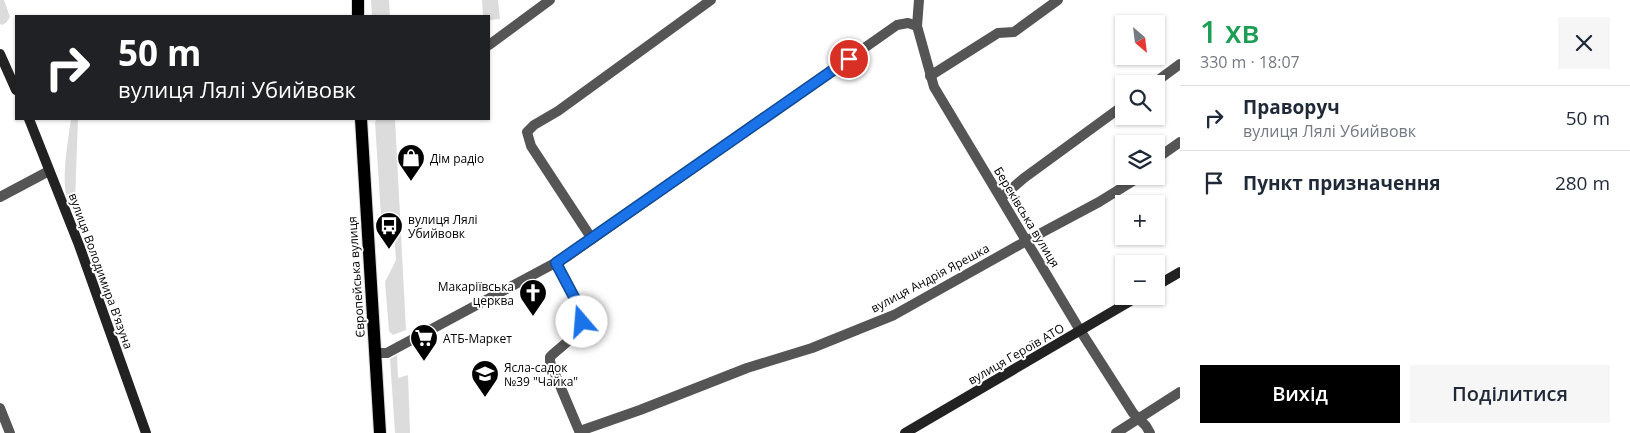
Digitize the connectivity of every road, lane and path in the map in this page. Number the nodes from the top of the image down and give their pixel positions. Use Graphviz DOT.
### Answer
graph roads {
  1 [pos="358,0"];
  2 [pos="550,0"];
  3 [pos="711,0"];
  4 [pos="919,0"];
  5 [pos="1058,0"];
  6 [pos="358,15"];
  7 [pos="918,26"];
  8 [pos="490,44"];
  9 [pos="0,54"];
  10 [pos="1180,64"];
  11 [pos="1165,75"];
  12 [pos="930,76"];
  13 [pos="15,88"];
  14 [pos="1115,112"];
  15 [pos="29,120"];
  16 [pos="361,120"];
  17 [pos="1180,142"];
  18 [pos="1165,152"];
  19 [pos="50,171"];
  20 [pos="1126,185"];
  21 [pos="0,197"];
  22 [pos="1001,198"];
  23 [pos="592,239"];
  24 [pos="1028,240"];
  25 [pos="556,263"];
  26 [pos="1180,272"];
  27 [pos="1165,281"];
  28 [pos="1124,305"];
  29 [pos="1081,331"];
  30 [pos="375,353"];
  31 [pos="1180,392"];
  32 [pos="0,408"];
  33 [pos="1139,418"];
  34 [pos="580,432"];
  35 [pos="10,433"];
  36 [pos="146,433"];
  37 [pos="380,433"];
  38 [pos="905,433"];
  39 [pos="1116,433"];
  40 [pos="1150,433"];
  1 -- 6 [label="main road"];
  2 -- 8 [label="street"];
  3 -- 23 [label="street"];
  4 -- 7 [label="street, Береківська вулиця"];
  5 -- 12 [label="street"];
  7 -- 12 [label="street, Береківська вулиця"];
  7 -- 23 [label="street"];
  9 -- 13 [label="main road"];
  10 -- 11 [label="street"];
  12 -- 22 [label="street, Береківська вулиця"];
  14 -- 22 [label="street"];
  15 -- 19 [label="main road, вулиця Володимира В'язуна"];
  16 -- 30 [label="main road, Європейська вулиця"];
  17 -- 18 [label="street"];
  19 -- 21 [label="street"];
  19 -- 36 [label="main road, вулиця Володимира В'язуна"];
  20 -- 24 [label="street, вулиця Андрія Ярешка"];
  22 -- 24 [label="street, Береківська вулиця"];
  23 -- 25 [label="street"];
  24 -- 29 [label="street, Береківська вулиця"];
  24 -- 34 [label="street, вулиця Андрія Ярешка"];
  25 -- 30 [label="street"];
  25 -- 34 [label="street"];
  26 -- 27 [label="main road"];
  28 -- 29 [label="main road, вулиця Героїв АТО"];
  29 -- 33 [label="street, Береківська вулиця"];
  29 -- 38 [label="main road, вулиця Героїв АТО"];
  30 -- 37 [label="main road, Європейська вулиця"];
  31 -- 33 [label="street"];
  32 -- 35 [label="street"];
  33 -- 39 [label="street"];
  33 -- 40 [label="street, Береківська вулиця"];
}
